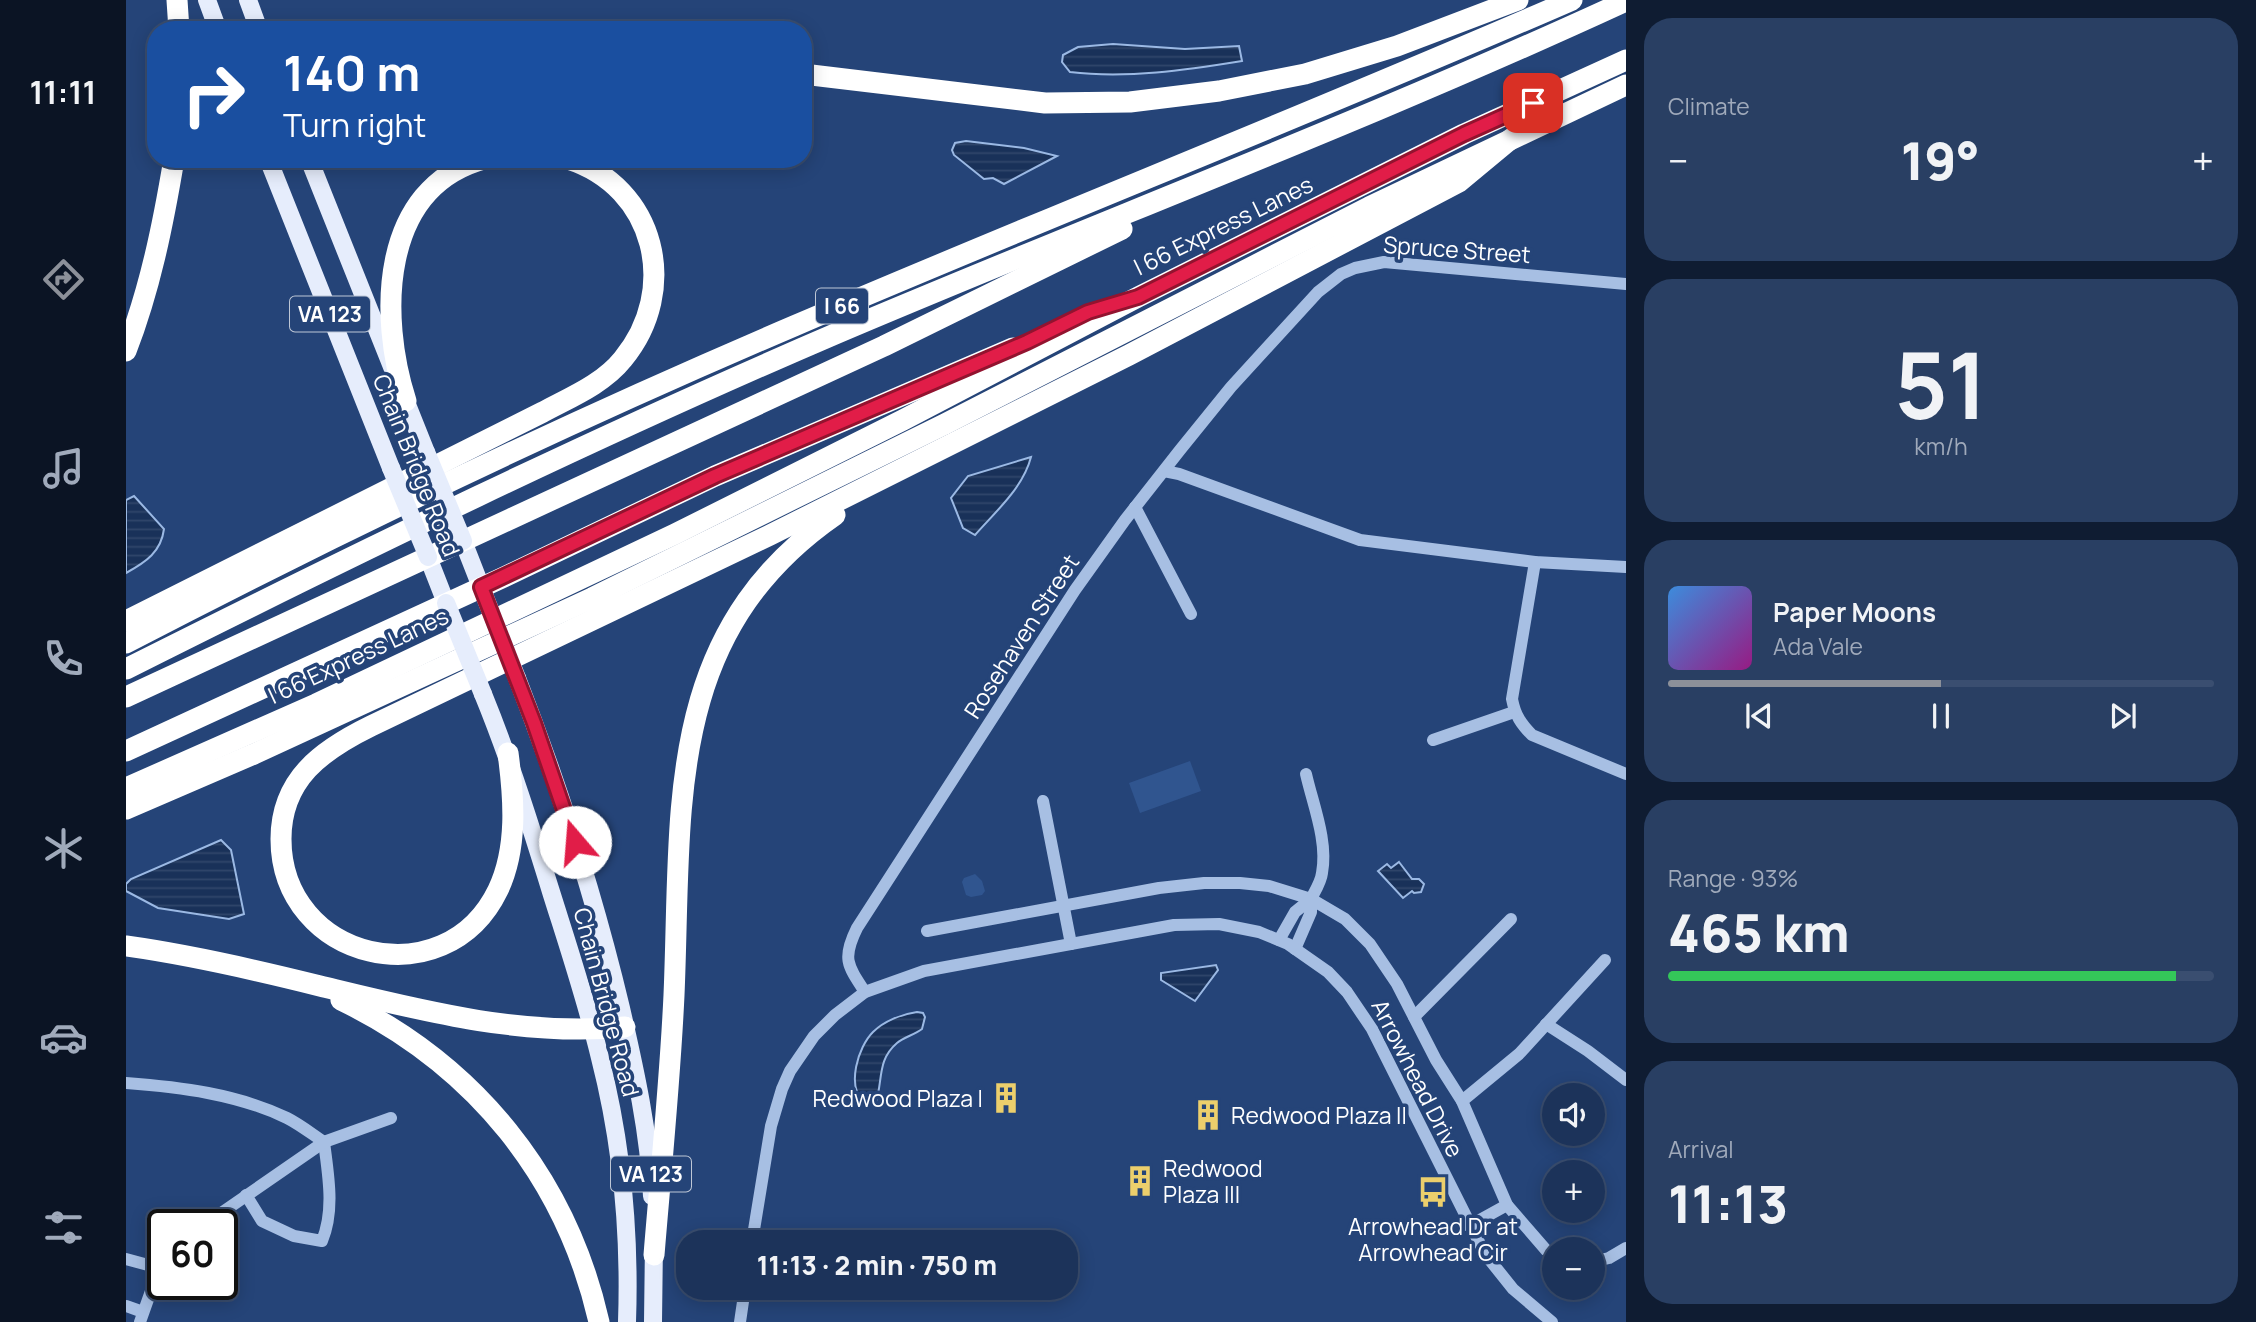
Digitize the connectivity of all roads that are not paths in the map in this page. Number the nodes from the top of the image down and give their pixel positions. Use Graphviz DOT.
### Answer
graph roads {
  1 [pos="177,0"];
  2 [pos="207,0"];
  3 [pos="248,0"];
  4 [pos="1518,0"];
  5 [pos="1572,0"];
  6 [pos="1626,1"];
  7 [pos="178,21"];
  8 [pos="215,21"];
  9 [pos="256,21"];
  10 [pos="1626,60"];
  11 [pos="812,75"];
  12 [pos="1626,85"];
  13 [pos="1512,138"];
  14 [pos="1289,147"];
  15 [pos="172,168"];
  16 [pos="272,168"];
  17 [pos="313,168"];
  18 [pos="464,168"];
  19 [pos="589,168"];
  20 [pos="1626,284"];
  21 [pos="1138,297"];
  22 [pos="126,351"];
  23 [pos="406,401"];
  24 [pos="975,434"];
  25 [pos="1164,471"];
  26 [pos="1135,507"];
  27 [pos="463,541"];
  28 [pos="418,561"];
  29 [pos="1535,562"];
  30 [pos="1626,567"];
  31 [pos="481,587"];
  32 [pos="446,603"];
  33 [pos="1191,614"];
  34 [pos="126,621"];
  35 [pos="126,643"];
  36 [pos="126,669"];
  37 [pos="126,697"];
  38 [pos="1514,712"];
  39 [pos="1433,740"];
  40 [pos="126,751"];
  41 [pos="508,753"];
  42 [pos="1306,774"];
  43 [pos="1626,774"];
  44 [pos="126,788"];
  45 [pos="1043,802"];
  46 [pos="126,809"];
  47 [pos="1311,900"];
  48 [pos="1064,905"];
  49 [pos="1511,919"];
  50 [pos="927,931"];
  51 [pos="1279,940"];
  52 [pos="1071,944"];
  53 [pos="126,946"];
  54 [pos="1295,949"];
  55 [pos="1605,960"];
  56 [pos="301,981"];
  57 [pos="866,992"];
  58 [pos="1414,1017"];
  59 [pos="1546,1024"];
  60 [pos="625,1027"];
  61 [pos="593,1030"];
  62 [pos="1626,1080"];
  63 [pos="126,1083"];
  64 [pos="1462,1101"];
  65 [pos="391,1118"];
  66 [pos="324,1142"];
  67 [pos="246,1195"];
  68 [pos="1507,1205"];
  69 [pos="226,1209"];
  70 [pos="1469,1226"];
  71 [pos="754,1230"];
  72 [pos="1542,1245"];
  73 [pos="1626,1248"];
  74 [pos="654,1255"];
  75 [pos="126,1259"];
  76 [pos="1605,1259"];
  77 [pos="147,1265"];
  78 [pos="149,1300"];
  79 [pos="743,1300"];
  80 [pos="126,1306"];
  81 [pos="141,1317"];
  82 [pos="600,1322"];
  83 [pos="627,1322"];
  84 [pos="653,1322"];
  85 [pos="740,1322"];
  86 [pos="1552,1322"];
  1 -- 7 [label="highway"];
  2 -- 8 [label="main road"];
  3 -- 9 [label="main road"];
  4 -- 11 [label="highway"];
  5 -- 35 [label="highway, I 66"];
  6 -- 14 [label="highway, I 66 Express Lanes"];
  10 -- 21 [label="highway, I 66 Express Lanes"];
  12 -- 13 [label="highway"];
  13 -- 24 [label="highway"];
  13 -- 46 [label="highway"];
  14 -- 27 [label="highway"];
  14 -- 36 [label="highway, I 66 Express Lanes"];
  15 -- 22 [label="highway"];
  16 -- 28 [label="main road, Chain Bridge Road / VA 123, bridge"];
  17 -- 23 [label="main road, Chain Bridge Road / VA 123"];
  18 -- 23 [label="highway"];
  19 -- 34 [label="highway"];
  20 -- 25 [label="street, Spruce Street"];
  21 -- 31 [label="highway"];
  21 -- 44 [label="highway, I 66 Express Lanes"];
  23 -- 27 [label="main road, Chain Bridge Road / VA 123, bridge"];
  24 -- 41 [label="highway"];
  24 -- 74 [label="highway"];
  25 -- 26 [label="street, Rosehaven Street"];
  25 -- 29 [label="street"];
  26 -- 33 [label="street"];
  26 -- 57 [label="street, Rosehaven Street"];
  27 -- 28 [label="highway"];
  27 -- 31 [label="main road, Chain Bridge Road / VA 123"];
  28 -- 32 [label="main road, Chain Bridge Road / VA 123"];
  28 -- 37 [label="highway"];
  29 -- 30 [label="street"];
  29 -- 38 [label="street"];
  31 -- 32 [label="highway"];
  31 -- 60 [label="main road, Chain Bridge Road / VA 123, bridge"];
  32 -- 40 [label="highway"];
  32 -- 41 [label="main road, Chain Bridge Road / VA 123, bridge"];
  38 -- 39 [label="street"];
  38 -- 43 [label="street"];
  41 -- 61 [label="main road, Chain Bridge Road / VA 123"];
  42 -- 47 [label="street"];
  45 -- 48 [label="street"];
  47 -- 48 [label="street"];
  47 -- 51 [label="street"];
  47 -- 54 [label="street"];
  47 -- 58 [label="street"];
  48 -- 50 [label="street"];
  48 -- 52 [label="street"];
  49 -- 58 [label="street"];
  51 -- 52 [label="street, Arrowhead Drive"];
  51 -- 54 [label="street, Arrowhead Drive"];
  52 -- 57 [label="street, Arrowhead Drive"];
  53 -- 56 [label="highway"];
  54 -- 70 [label="street, Arrowhead Drive"];
  55 -- 59 [label="street"];
  56 -- 61 [label="highway"];
  56 -- 82 [label="highway"];
  57 -- 71 [label="street"];
  58 -- 64 [label="street"];
  59 -- 62 [label="street"];
  59 -- 64 [label="street"];
  60 -- 61 [label="highway"];
  60 -- 74 [label="main road, Chain Bridge Road / VA 123"];
  61 -- 83 [label="main road, Chain Bridge Road / VA 123"];
  63 -- 66 [label="street"];
  64 -- 68 [label="street"];
  65 -- 66 [label="street"];
  66 -- 67 [label="street"];
  66 -- 67 [label="street"];
  67 -- 69 [label="street"];
  68 -- 70 [label="street"];
  68 -- 72 [label="street"];
  70 -- 86 [label="street, Arrowhead Drive"];
  73 -- 76 [label="street"];
  74 -- 84 [label="main road, Chain Bridge Road / VA 123"];
  75 -- 77 [label="street"];
  78 -- 81 [label="street"];
  79 -- 85 [label="street"];
  80 -- 81 [label="street"];
}
